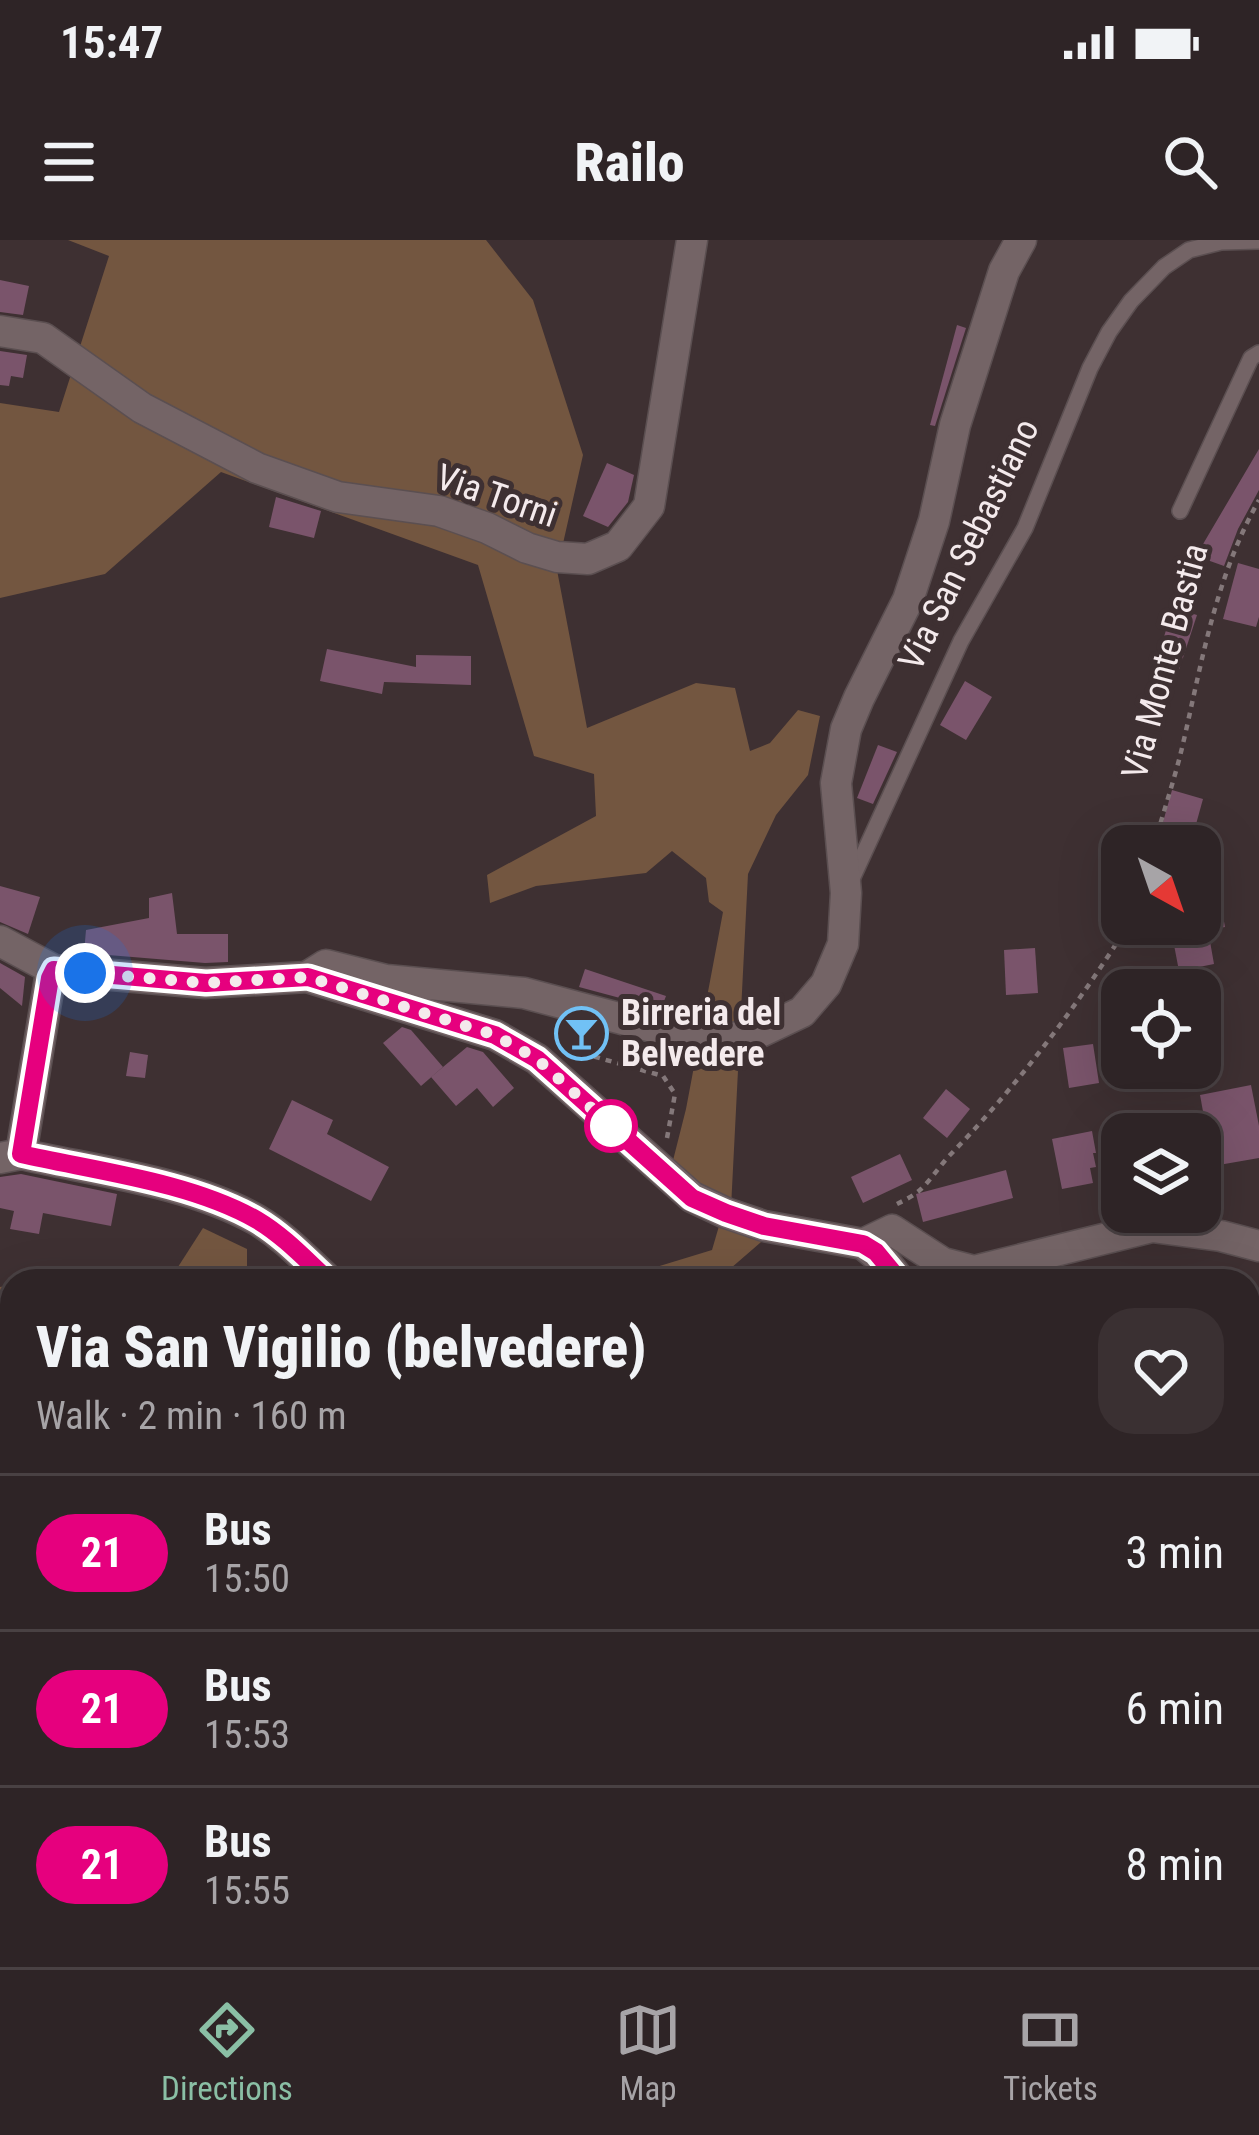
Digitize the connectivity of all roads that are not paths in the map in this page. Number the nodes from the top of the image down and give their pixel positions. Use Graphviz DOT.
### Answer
graph roads {
  1 [pos="692,240"];
  2 [pos="1022,240"];
  3 [pos="1259,241"];
  4 [pos="0,331"];
  5 [pos="1259,353"];
  6 [pos="1180,511"];
  7 [pos="845,893"];
  8 [pos="0,941"];
  9 [pos="54,970"];
  10 [pos="308,977"];
  11 [pos="11,1155"];
  12 [pos="863,1244"];
  13 [pos="1259,1246"];
  14 [pos="316,1269"];
  15 [pos="890,1269"];
  16 [pos="966,1269"];
  17 [pos="982,1269"];
  1 -- 4 [label="street, Via Torni"];
  2 -- 7 [label="street, Via San Sebastiano"];
  3 -- 7 [label="lane, Via San Sebastiano"];
  5 -- 6 [label="lane"];
  7 -- 10 [label="street, Via San Sebastiano"];
  8 -- 9 [label="street"];
  9 -- 10 [label="street, Via San Sebastiano"];
  9 -- 11 [label="street"];
  10 -- 12 [label="street"];
  11 -- 14 [label="street"];
  12 -- 15 [label="street"];
  12 -- 16 [label="street"];
  13 -- 17 [label="street"];
}
